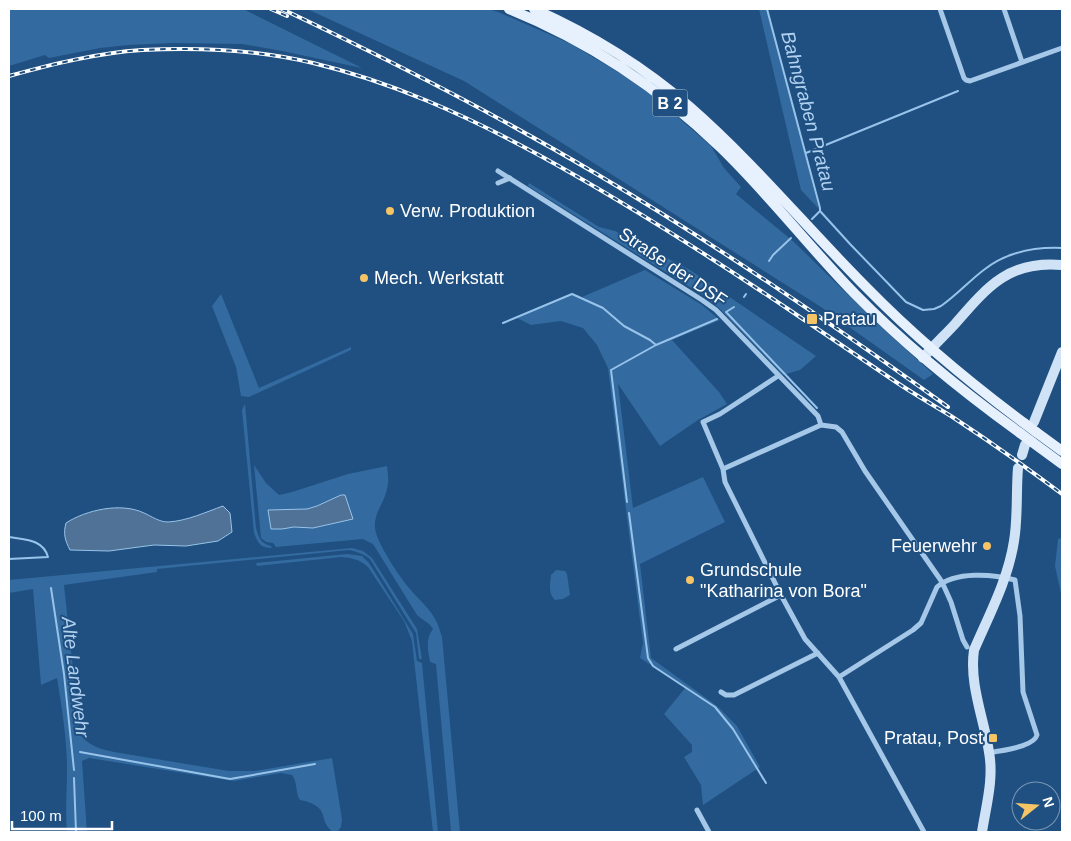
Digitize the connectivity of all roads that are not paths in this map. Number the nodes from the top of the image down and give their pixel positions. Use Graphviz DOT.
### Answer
graph roads {
  1 [pos="509,9"];
  2 [pos="534,9"];
  3 [pos="940,9"];
  4 [pos="1004,9"];
  5 [pos="1062,48"];
  6 [pos="1022,62"];
  7 [pos="498,171"];
  8 [pos="510,178"];
  9 [pos="498,183"];
  10 [pos="1062,265"];
  11 [pos="931,348"];
  12 [pos="1062,352"];
  13 [pos="923,358"];
  14 [pos="778,376"];
  15 [pos="821,425"];
  16 [pos="1027,436"];
  17 [pos="1062,451"];
  18 [pos="1062,464"];
  19 [pos="1018,468"];
  20 [pos="723,469"];
  21 [pos="1005,577"];
  22 [pos="942,582"];
  23 [pos="781,595"];
  24 [pos="967,647"];
  25 [pos="676,649"];
  26 [pos="818,654"];
  27 [pos="839,677"];
  28 [pos="721,692"];
  29 [pos="990,753"];
  30 [pos="697,810"];
  31 [pos="709,832"];
  32 [pos="924,832"];
  33 [pos="982,832"];
  1 -- 13 [label="main road, B 2"];
  2 -- 11 [label="main road, B 2"];
  3 -- 6 [label="street"];
  4 -- 6 [label="street"];
  5 -- 6 [label="street"];
  7 -- 8 [label="street, Straße der DSF"];
  8 -- 9 [label="street"];
  8 -- 14 [label="street, Straße der DSF"];
  10 -- 11 [label="street"];
  11 -- 13 [label="street"];
  11 -- 16 [label="main road, B 2"];
  12 -- 16 [label="street"];
  13 -- 16 [label="main road, B 2"];
  14 -- 15 [label="street, Straße der DSF"];
  14 -- 20 [label="street"];
  15 -- 20 [label="street"];
  15 -- 22 [label="street"];
  16 -- 17 [label="main road, B 2"];
  16 -- 18 [label="main road, B 2"];
  19 -- 21 [label="street"];
  20 -- 23 [label="street"];
  21 -- 22 [label="street"];
  21 -- 29 [label="street"];
  21 -- 29 [label="street"];
  22 -- 24 [label="street"];
  22 -- 27 [label="street"];
  23 -- 25 [label="street"];
  23 -- 26 [label="street"];
  26 -- 27 [label="street"];
  26 -- 28 [label="street"];
  27 -- 32 [label="street"];
  29 -- 33 [label="street"];
  30 -- 31 [label="street"];
}
